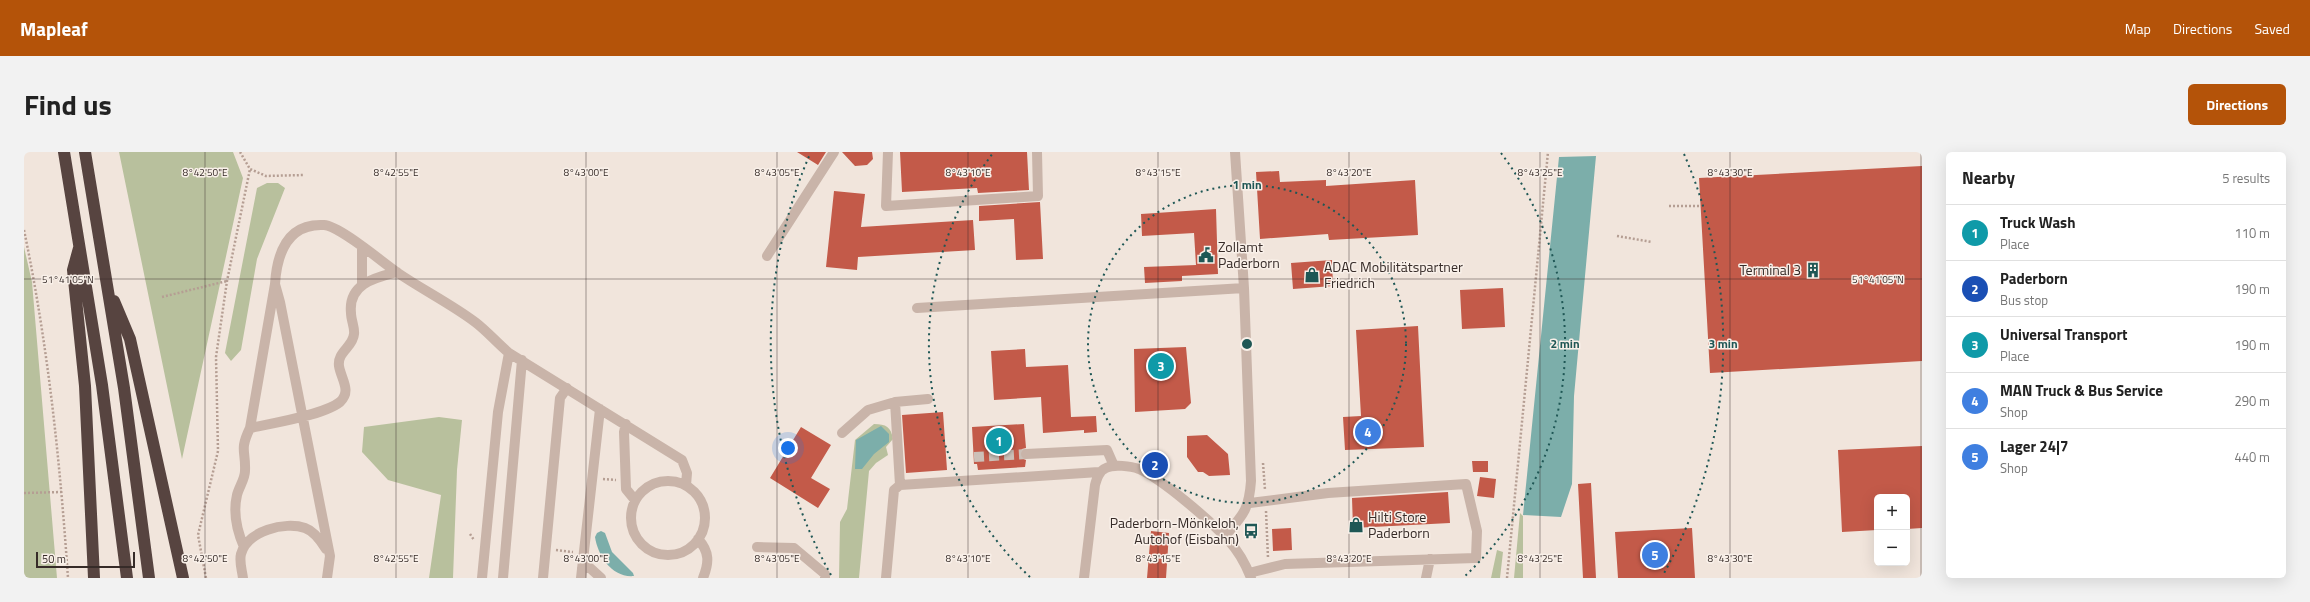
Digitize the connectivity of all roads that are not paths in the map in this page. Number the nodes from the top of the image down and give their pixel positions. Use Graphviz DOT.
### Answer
graph roads {
  1 [pos="64,152"];
  2 [pos="85,152"];
  3 [pos="834,152"];
  4 [pos="888,152"];
  5 [pos="1235,152"];
  6 [pos="1037,156"];
  7 [pos="80,243"];
  8 [pos="362,247"];
  9 [pos="766,256"];
  10 [pos="397,272"];
  11 [pos="275,284"];
  12 [pos="362,284"];
  13 [pos="1244,288"];
  14 [pos="109,293"];
  15 [pos="917,308"];
  16 [pos="509,352"];
  17 [pos="522,360"];
  18 [pos="566,388"];
  19 [pos="928,399"];
  20 [pos="895,402"];
  21 [pos="600,409"];
  22 [pos="302,416"];
  23 [pos="626,424"];
  24 [pos="250,428"];
  25 [pos="842,433"];
  26 [pos="1026,454"];
  27 [pos="1114,466"];
  28 [pos="1099,472"];
  29 [pos="686,485"];
  30 [pos="900,485"];
  31 [pos="635,500"];
  32 [pos="1250,503"];
  33 [pos="1225,536"];
  34 [pos="698,539"];
  35 [pos="244,547"];
  36 [pos="758,547"];
  37 [pos="330,556"];
  38 [pos="1430,559"];
  39 [pos="582,573"];
  40 [pos="1250,575"];
  41 [pos="94,578"];
  42 [pos="127,578"];
  43 [pos="149,578"];
  44 [pos="183,578"];
  45 [pos="243,578"];
  46 [pos="327,578"];
  47 [pos="482,578"];
  48 [pos="503,578"];
  49 [pos="543,578"];
  50 [pos="600,578"];
  51 [pos="703,578"];
  52 [pos="825,578"];
  53 [pos="886,578"];
  54 [pos="1084,578"];
  55 [pos="1426,578"];
  1 -- 7 [label="highway"];
  2 -- 14 [label="highway"];
  3 -- 9 [label="street"];
  4 -- 6 [label="street"];
  5 -- 13 [label="street"];
  7 -- 41 [label="highway"];
  7 -- 42 [label="highway"];
  8 -- 10 [label="street"];
  8 -- 11 [label="street"];
  8 -- 12 [label="street"];
  10 -- 12 [label="street"];
  10 -- 16 [label="street"];
  11 -- 22 [label="street"];
  11 -- 24 [label="street"];
  12 -- 22 [label="street"];
  13 -- 15 [label="street"];
  13 -- 32 [label="street"];
  14 -- 43 [label="highway"];
  14 -- 44 [label="highway"];
  16 -- 17 [label="street"];
  16 -- 47 [label="street"];
  17 -- 18 [label="street"];
  17 -- 48 [label="street"];
  18 -- 21 [label="street"];
  18 -- 49 [label="street"];
  19 -- 20 [label="street"];
  20 -- 25 [label="street"];
  20 -- 30 [label="street"];
  21 -- 23 [label="street"];
  21 -- 39 [label="street"];
  22 -- 24 [label="street"];
  22 -- 37 [label="street"];
  23 -- 29 [label="street"];
  23 -- 31 [label="street"];
  24 -- 35 [label="street"];
  26 -- 27 [label="street"];
  27 -- 28 [label="street"];
  27 -- 33 [label="street"];
  28 -- 30 [label="street"];
  28 -- 54 [label="street"];
  29 -- 31 [label="street"];
  29 -- 34 [label="street"];
  30 -- 53 [label="street"];
  31 -- 34 [label="street"];
  32 -- 33 [label="street"];
  32 -- 38 [label="street"];
  33 -- 40 [label="street"];
  34 -- 51 [label="street"];
  35 -- 37 [label="street"];
  35 -- 45 [label="street"];
  36 -- 52 [label="street"];
  37 -- 46 [label="street"];
  38 -- 40 [label="street"];
  38 -- 55 [label="street"];
  39 -- 50 [label="street"];
}
